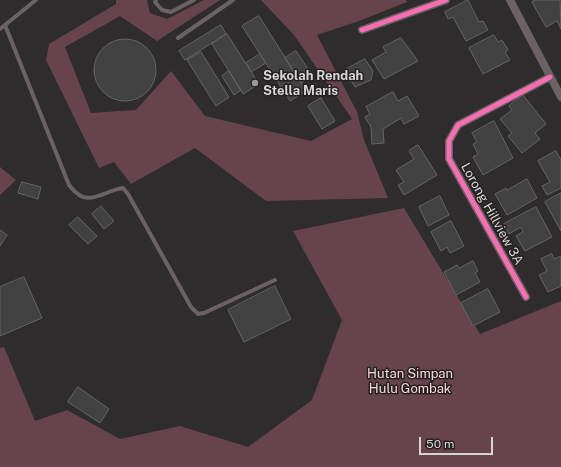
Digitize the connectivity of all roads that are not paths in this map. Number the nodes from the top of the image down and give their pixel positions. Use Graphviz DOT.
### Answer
graph roads {
  1 [pos="36,0"];
  2 [pos="156,0"];
  3 [pos="194,0"];
  4 [pos="233,0"];
  5 [pos="446,0"];
  6 [pos="510,0"];
  7 [pos="5,25"];
  8 [pos="0,29"];
  9 [pos="362,30"];
  10 [pos="178,38"];
  11 [pos="550,76"];
  12 [pos="561,97"];
  13 [pos="275,280"];
  14 [pos="526,297"];
  1 -- 7 [label="lane"];
  2 -- 3 [label="lane"];
  4 -- 10 [label="lane"];
  5 -- 9 [label="street"];
  6 -- 11 [label="street"];
  7 -- 8 [label="lane"];
  7 -- 13 [label="lane"];
  11 -- 12 [label="street"];
  11 -- 14 [label="street, Lorong Hillview 3A"];
}
